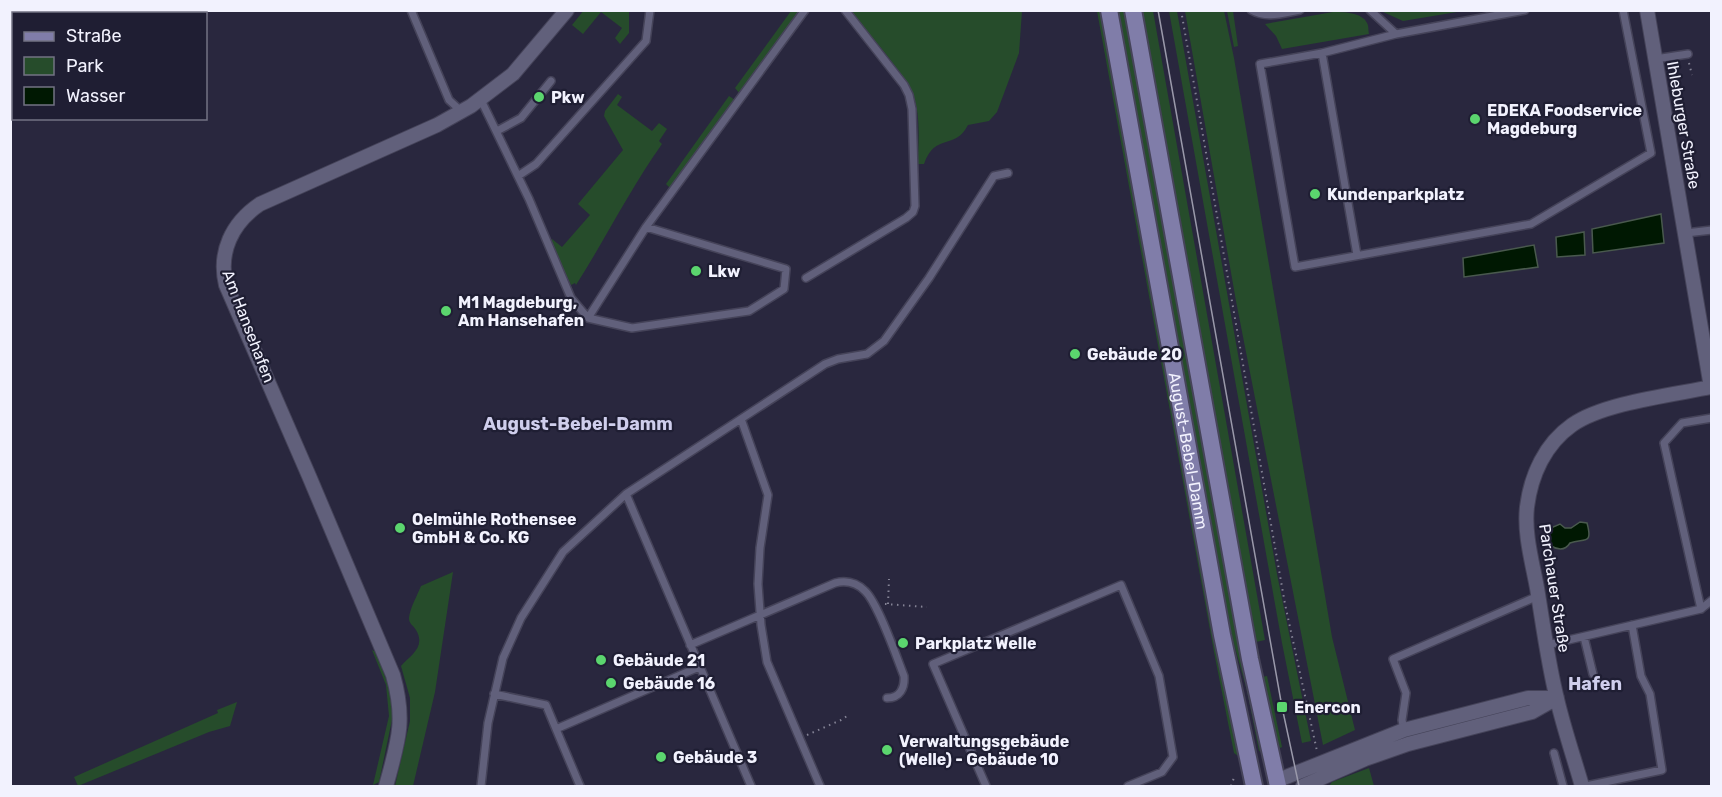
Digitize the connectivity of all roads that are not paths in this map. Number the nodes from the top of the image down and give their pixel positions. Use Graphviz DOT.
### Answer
graph roads {
  1 [pos="411,10"];
  2 [pos="567,10"];
  3 [pos="650,10"];
  4 [pos="805,10"];
  5 [pos="845,10"];
  6 [pos="1109,10"];
  7 [pos="1133,10"];
  8 [pos="1251,10"];
  9 [pos="1300,10"];
  10 [pos="1370,10"];
  11 [pos="1525,10"];
  12 [pos="1623,10"];
  13 [pos="1647,10"];
  14 [pos="1396,34"];
  15 [pos="1322,53"];
  16 [pos="1688,54"];
  17 [pos="1655,59"];
  18 [pos="551,81"];
  19 [pos="481,100"];
  20 [pos="462,112"];
  21 [pos="496,131"];
  22 [pos="1008,173"];
  23 [pos="518,176"];
  24 [pos="646,227"];
  25 [pos="1712,230"];
  26 [pos="1686,233"];
  27 [pos="1357,255"];
  28 [pos="806,278"];
  29 [pos="588,318"];
  30 [pos="1711,387"];
  31 [pos="1712,418"];
  32 [pos="741,419"];
  33 [pos="626,494"];
  34 [pos="1538,596"];
  35 [pos="1712,600"];
  36 [pos="1701,609"];
  37 [pos="760,615"];
  38 [pos="1632,625"];
  39 [pos="1584,637"];
  40 [pos="1554,644"];
  41 [pos="690,645"];
  42 [pos="699,667"];
  43 [pos="1593,674"];
  44 [pos="494,694"];
  45 [pos="887,698"];
  46 [pos="1557,698"];
  47 [pos="556,729"];
  48 [pos="1404,730"];
  49 [pos="1554,753"];
  50 [pos="1272,785"];
  51 [pos="386,786"];
  52 [pos="481,786"];
  53 [pos="580,786"];
  54 [pos="751,786"];
  55 [pos="820,786"];
  56 [pos="986,786"];
  57 [pos="1128,786"];
  58 [pos="1254,786"];
  59 [pos="1303,786"];
  60 [pos="1563,786"];
  61 [pos="1584,786"];
  1 -- 20 [label="lane"];
  2 -- 19 [label="street, Am Hansehafen"];
  3 -- 23 [label="lane"];
  4 -- 24 [label="lane"];
  5 -- 28 [label="lane"];
  6 -- 58 [label="main road, August-Bebel-Damm"];
  7 -- 50 [label="main road, August-Bebel-Damm"];
  8 -- 9 [label="lane"];
  10 -- 14 [label="lane"];
  11 -- 14 [label="lane"];
  12 -- 27 [label="lane"];
  13 -- 17 [label="street, Ihleburger Straße"];
  14 -- 15 [label="lane"];
  15 -- 27 [label="lane"];
  15 -- 27 [label="lane"];
  16 -- 17 [label="lane"];
  17 -- 26 [label="street, Ihleburger Straße"];
  18 -- 21 [label="lane"];
  19 -- 20 [label="street, Am Hansehafen"];
  19 -- 21 [label="lane"];
  20 -- 51 [label="street, Am Hansehafen"];
  21 -- 23 [label="lane"];
  22 -- 32 [label="lane"];
  23 -- 29 [label="lane"];
  24 -- 29 [label="lane"];
  24 -- 29 [label="lane"];
  25 -- 26 [label="lane"];
  26 -- 30 [label="street, Ihleburger Straße"];
  30 -- 34 [label="street, Parchauer Straße"];
  31 -- 36 [label="lane"];
  32 -- 33 [label="lane"];
  32 -- 37 [label="lane"];
  33 -- 41 [label="lane"];
  33 -- 44 [label="lane"];
  34 -- 40 [label="street, Parchauer Straße"];
  34 -- 48 [label="lane"];
  35 -- 36 [label="lane"];
  36 -- 38 [label="lane"];
  37 -- 41 [label="lane"];
  37 -- 45 [label="lane"];
  37 -- 55 [label="lane"];
  38 -- 39 [label="lane"];
  38 -- 61 [label="lane"];
  39 -- 40 [label="lane"];
  39 -- 43 [label="lane"];
  40 -- 46 [label="street, Parchauer Straße"];
  41 -- 42 [label="lane"];
  42 -- 47 [label="lane"];
  42 -- 54 [label="lane"];
  44 -- 47 [label="lane"];
  44 -- 52 [label="lane"];
  46 -- 48 [label="street"];
  46 -- 59 [label="street"];
  46 -- 61 [label="street, Parchauer Straße"];
  47 -- 53 [label="lane"];
  48 -- 50 [label="street"];
  49 -- 60 [label="lane"];
  56 -- 57 [label="lane"];
}
